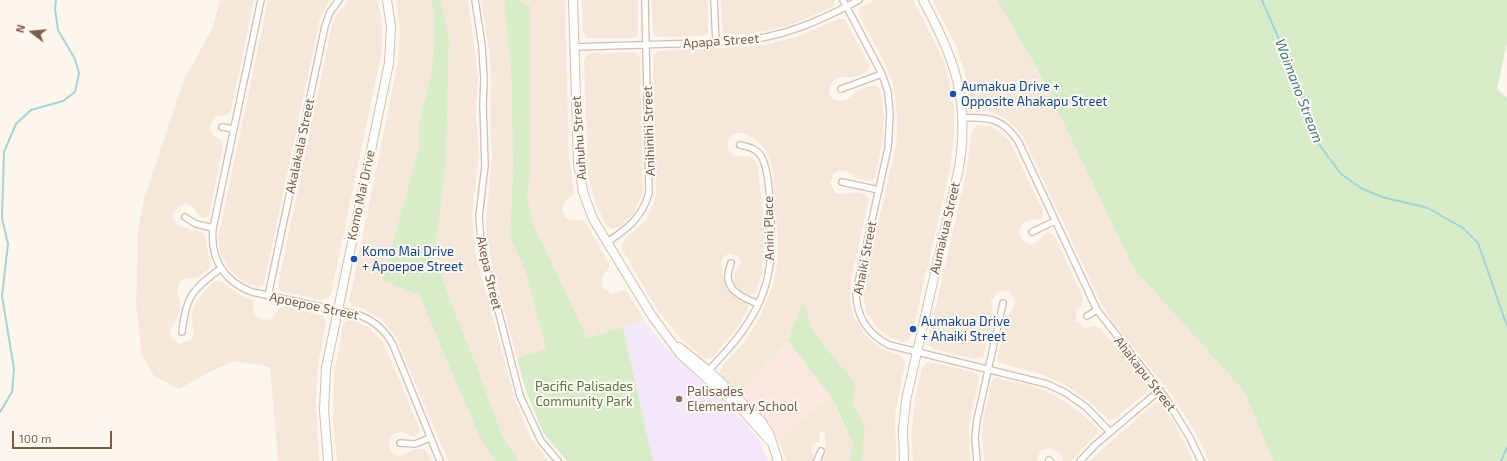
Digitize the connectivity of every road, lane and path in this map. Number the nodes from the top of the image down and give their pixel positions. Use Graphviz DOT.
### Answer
graph roads {
  1 [pos="261,0"];
  2 [pos="339,0"];
  3 [pos="387,0"];
  4 [pos="475,0"];
  5 [pos="573,0"];
  6 [pos="645,0"];
  7 [pos="714,0"];
  8 [pos="843,0"];
  9 [pos="859,0"];
  10 [pos="923,0"];
  11 [pos="847,7"];
  12 [pos="716,43"];
  13 [pos="646,44"];
  14 [pos="575,47"];
  15 [pos="882,74"];
  16 [pos="841,90"];
  17 [pos="963,118"];
  18 [pos="222,127"];
  19 [pos="233,129"];
  20 [pos="740,145"];
  21 [pos="842,182"];
  22 [pos="879,190"];
  23 [pos="185,217"];
  24 [pos="1055,221"];
  25 [pos="213,228"];
  26 [pos="1032,232"];
  27 [pos="606,243"];
  28 [pos="731,263"];
  29 [pos="220,269"];
  30 [pos="268,296"];
  31 [pos="1003,303"];
  32 [pos="758,304"];
  33 [pos="337,310"];
  34 [pos="1097,310"];
  35 [pos="1087,316"];
  36 [pos="182,332"];
  37 [pos="917,352"];
  38 [pos="988,368"];
  39 [pos="706,373"];
  40 [pos="1160,390"];
  41 [pos="1110,432"];
  42 [pos="430,438"];
  43 [pos="400,444"];
  44 [pos="821,451"];
  45 [pos="328,461"];
  46 [pos="440,461"];
  47 [pos="558,461"];
  48 [pos="778,461"];
  49 [pos="818,461"];
  50 [pos="904,461"];
  51 [pos="977,461"];
  52 [pos="1080,461"];
  53 [pos="1201,461"];
  1 -- 19 [label="street, Apoepoe Street"];
  2 -- 30 [label="street, Akalakala Street"];
  3 -- 33 [label="street, Komo Mai Drive"];
  4 -- 47 [label="street, Akepa Street"];
  5 -- 14 [label="street, Auhuhu Street"];
  6 -- 13 [label="street, Anihinihi Street"];
  7 -- 12 [label="street"];
  8 -- 11 [label="street, Ahaiki Street"];
  9 -- 11 [label="street, Apapa Street"];
  10 -- 17 [label="street, Aumakua Street"];
  11 -- 12 [label="street, Apapa Street"];
  11 -- 15 [label="street, Ahaiki Street"];
  12 -- 13 [label="street, Apapa Street"];
  13 -- 14 [label="street, Apapa Street"];
  13 -- 27 [label="street, Anihinihi Street"];
  14 -- 27 [label="street, Auhuhu Street"];
  15 -- 16 [label="street"];
  15 -- 22 [label="street, Ahaiki Street"];
  17 -- 24 [label="street, Ahakapu Street"];
  17 -- 37 [label="street, Aumakua Street"];
  18 -- 19 [label="street"];
  19 -- 25 [label="street, Apoepoe Street"];
  20 -- 32 [label="street, Anini Place"];
  21 -- 22 [label="street"];
  22 -- 37 [label="street, Ahaiki Street"];
  23 -- 25 [label="street"];
  24 -- 26 [label="street"];
  24 -- 34 [label="street, Ahakapu Street"];
  25 -- 29 [label="street, Apoepoe Street"];
  27 -- 39 [label="street, Auhuhu Street"];
  28 -- 32 [label="street"];
  29 -- 30 [label="street, Apoepoe Street"];
  29 -- 36 [label="street"];
  30 -- 33 [label="street, Apoepoe Street"];
  31 -- 38 [label="street"];
  32 -- 39 [label="street, Anini Place"];
  33 -- 42 [label="street, Apoepoe Street"];
  33 -- 45 [label="street, Komo Mai Drive"];
  34 -- 35 [label="street"];
  34 -- 40 [label="street, Ahakapu Street"];
  37 -- 38 [label="street, Ahaiki Street"];
  37 -- 50 [label="street, Aumakua Street"];
  38 -- 41 [label="street, Ahaiki Street"];
  38 -- 51 [label="street"];
  39 -- 48 [label="street, Auhuhu Street"];
  40 -- 41 [label="street"];
  40 -- 53 [label="street, Ahakapu Street"];
  41 -- 52 [label="street"];
  42 -- 43 [label="street"];
  42 -- 46 [label="street, Apoepoe Street"];
  44 -- 49 [label="street"];
}
